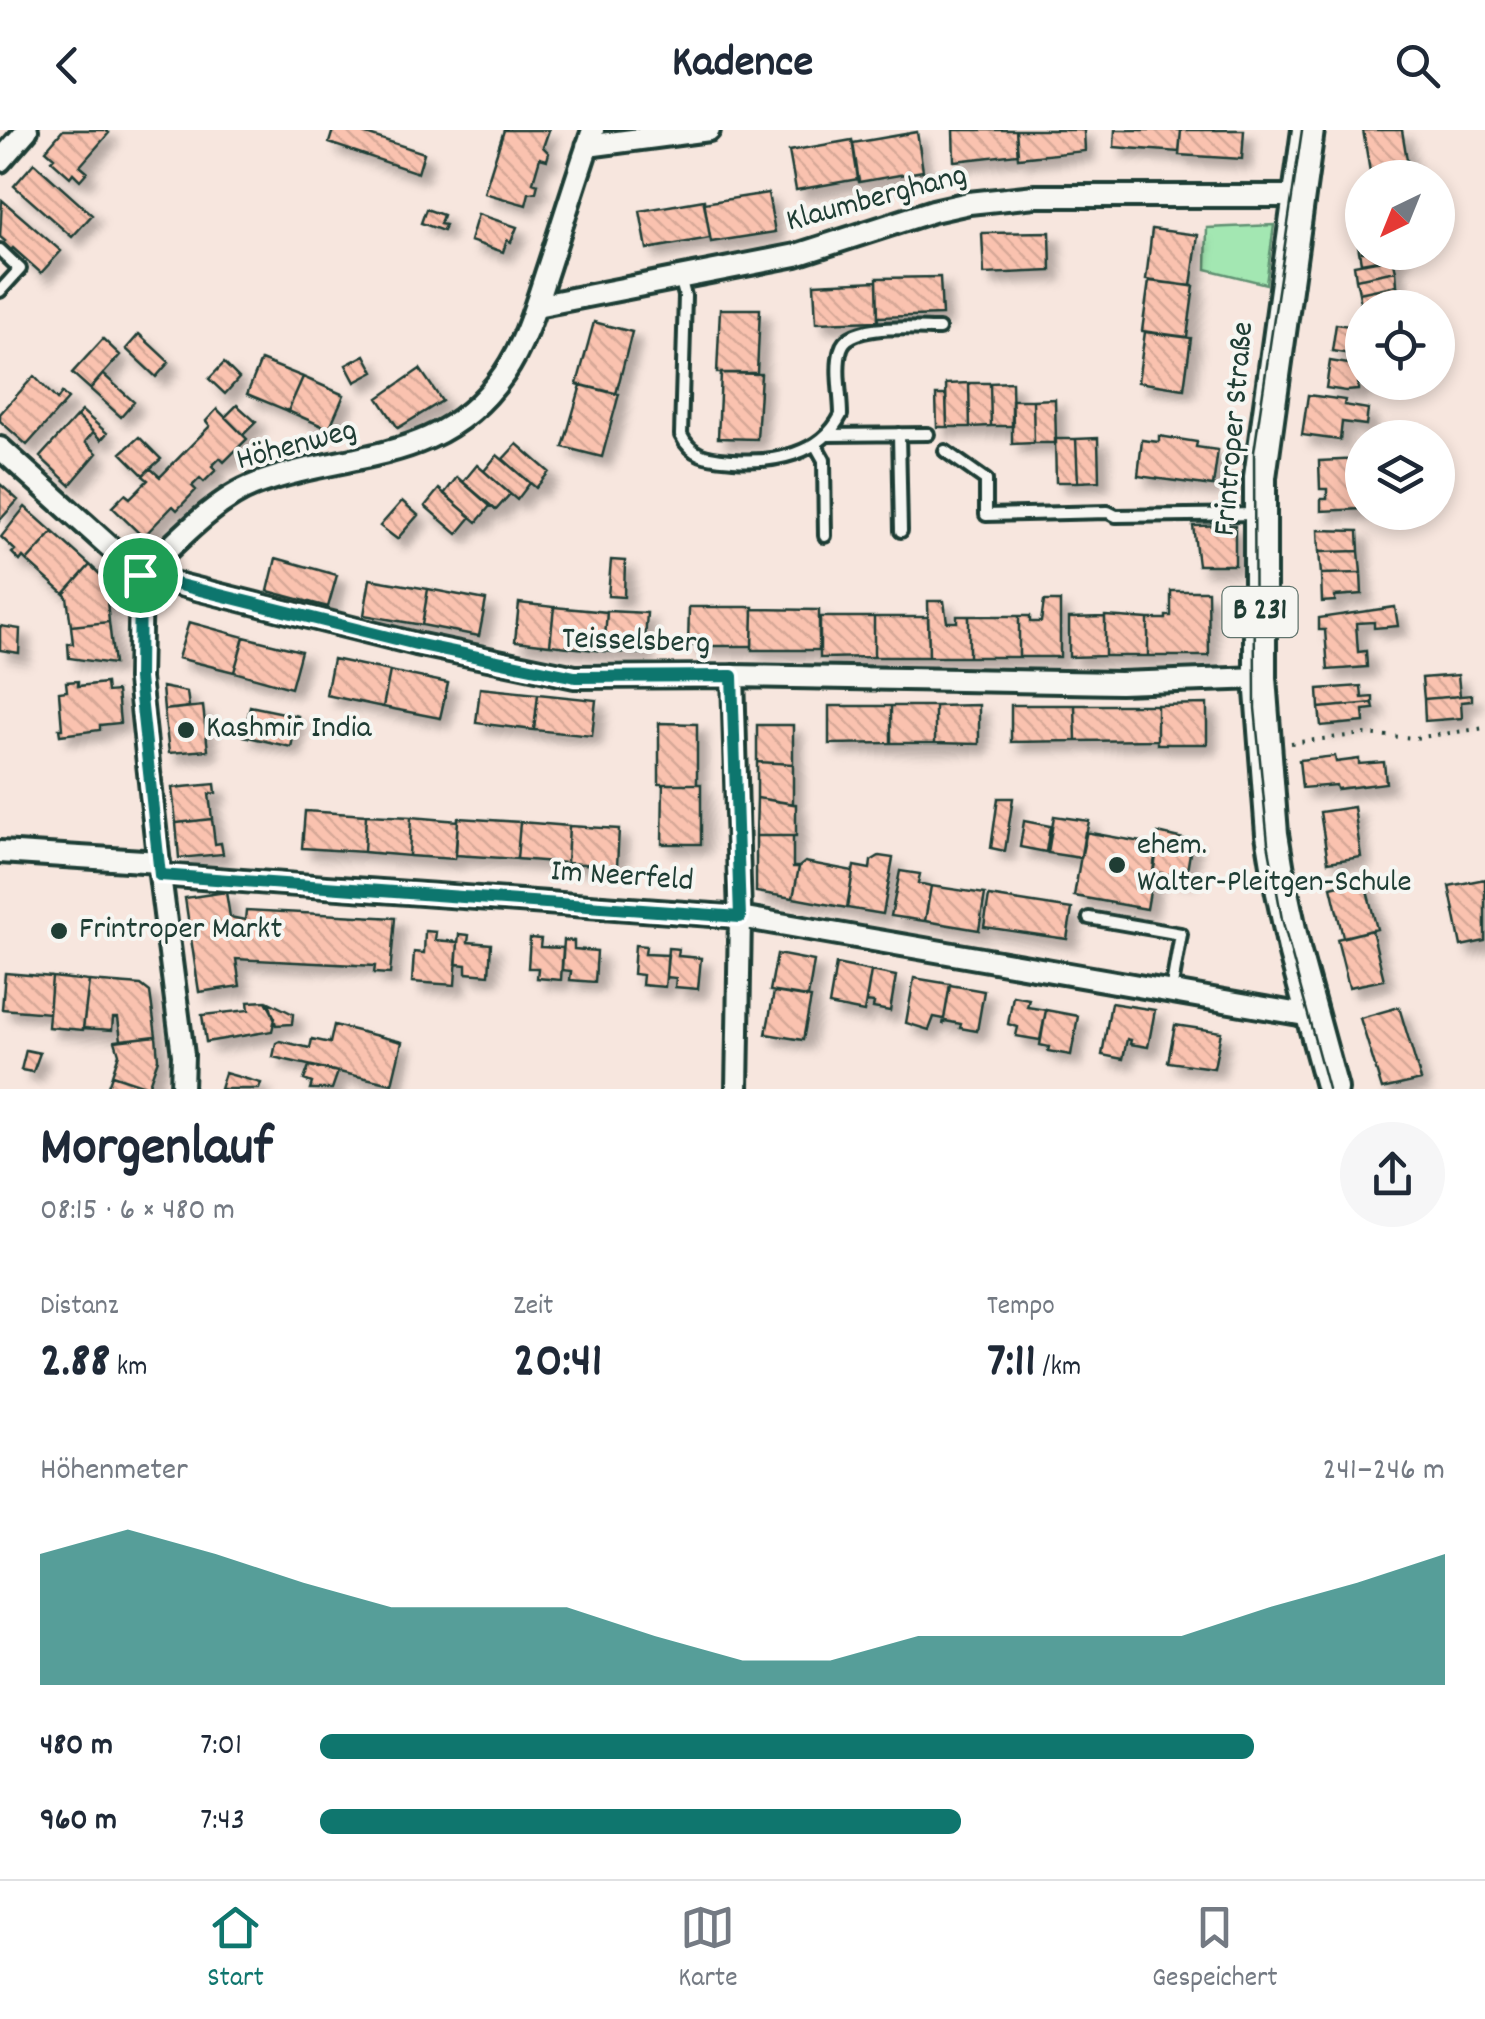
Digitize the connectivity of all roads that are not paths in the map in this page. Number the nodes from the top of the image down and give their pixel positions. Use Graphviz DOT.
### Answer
graph roads {
  1 [pos="27,130"];
  2 [pos="709,130"];
  3 [pos="1308,130"];
  4 [pos="590,138"];
  5 [pos="0,161"];
  6 [pos="1298,196"];
  7 [pos="0,250"];
  8 [pos="680,276"];
  9 [pos="0,291"];
  10 [pos="536,306"];
  11 [pos="939,329"];
  12 [pos="899,434"];
  13 [pos="928,434"];
  14 [pos="826,435"];
  15 [pos="815,444"];
  16 [pos="0,448"];
  17 [pos="945,451"];
  18 [pos="1260,514"];
  19 [pos="902,531"];
  20 [pos="825,536"];
  21 [pos="140,575"];
  22 [pos="732,676"];
  23 [pos="1260,678"];
  24 [pos="0,852"];
  25 [pos="159,868"];
  26 [pos="740,917"];
  27 [pos="1089,918"];
  28 [pos="173,971"];
  29 [pos="150,972"];
  30 [pos="1171,992"];
  31 [pos="1311,1016"];
  32 [pos="182,1089"];
  33 [pos="737,1089"];
  34 [pos="1332,1089"];
  1 -- 5 [label="street"];
  2 -- 4 [label="street, Höhenweg"];
  3 -- 6 [label="main road, Frintroper Straße / B 231"];
  4 -- 10 [label="street, Höhenweg"];
  6 -- 8 [label="street, Klaumberghang"];
  6 -- 18 [label="main road, Frintroper Straße / B 231"];
  7 -- 9 [label="lane"];
  8 -- 10 [label="street, Klaumberghang"];
  8 -- 15 [label="lane"];
  10 -- 21 [label="street, Höhenweg"];
  11 -- 14 [label="lane"];
  12 -- 13 [label="lane"];
  12 -- 14 [label="lane"];
  12 -- 19 [label="lane"];
  14 -- 15 [label="lane"];
  15 -- 20 [label="lane"];
  16 -- 21 [label="street"];
  17 -- 18 [label="lane"];
  18 -- 23 [label="main road, Frintroper Straße / B 231"];
  21 -- 22 [label="street, Teisselsberg"];
  21 -- 25 [label="street"];
  22 -- 23 [label="street, Teisselsberg"];
  22 -- 26 [label="street"];
  23 -- 31 [label="main road, Frintroper Straße / B 231"];
  24 -- 25 [label="street, Im Neerfeld"];
  25 -- 26 [label="street, Im Neerfeld"];
  25 -- 28 [label="street"];
  26 -- 30 [label="street, Im Neerfeld"];
  26 -- 33 [label="street"];
  27 -- 30 [label="lane"];
  28 -- 29 [label="street"];
  28 -- 32 [label="street"];
  30 -- 31 [label="street, Im Neerfeld"];
  31 -- 34 [label="main road, Frintroper Straße / B 231"];
}
